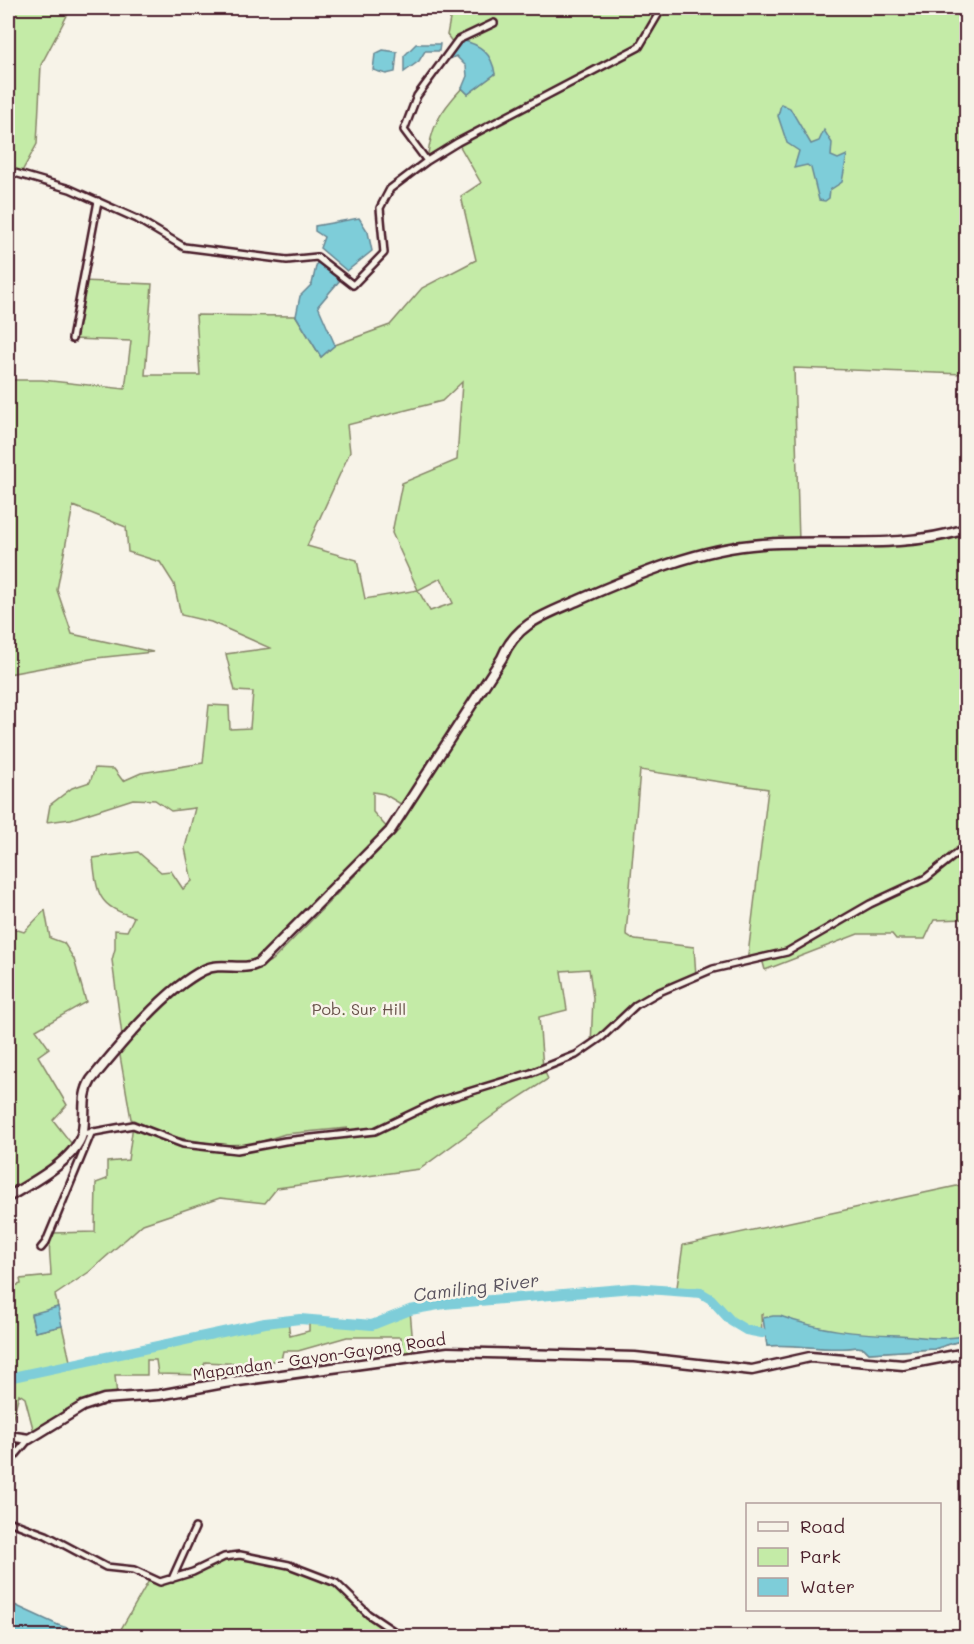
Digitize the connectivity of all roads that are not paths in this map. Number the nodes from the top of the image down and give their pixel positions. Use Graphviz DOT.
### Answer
graph roads {
  1 [pos="662,8"];
  2 [pos="494,23"];
  3 [pos="427,161"];
  4 [pos="8,171"];
  5 [pos="98,201"];
  6 [pos="72,339"];
  7 [pos="966,529"];
  8 [pos="966,846"];
  9 [pos="92,1131"];
  10 [pos="83,1134"];
  11 [pos="8,1197"];
  12 [pos="41,1248"];
  13 [pos="966,1353"];
  14 [pos="8,1436"];
  15 [pos="29,1439"];
  16 [pos="8,1464"];
  17 [pos="8,1521"];
  18 [pos="195,1528"];
  19 [pos="172,1579"];
  20 [pos="401,1636"];
  1 -- 3 [label="street"];
  2 -- 3 [label="street"];
  3 -- 5 [label="street"];
  4 -- 5 [label="street"];
  5 -- 6 [label="street"];
  7 -- 10 [label="main road"];
  8 -- 9 [label="street"];
  9 -- 10 [label="street"];
  9 -- 12 [label="street"];
  10 -- 11 [label="main road"];
  13 -- 15 [label="main road, Mapandan - Gayon-Gayong Road"];
  14 -- 15 [label="main road"];
  15 -- 16 [label="street"];
  17 -- 19 [label="street"];
  18 -- 19 [label="street"];
  19 -- 20 [label="street"];
}
